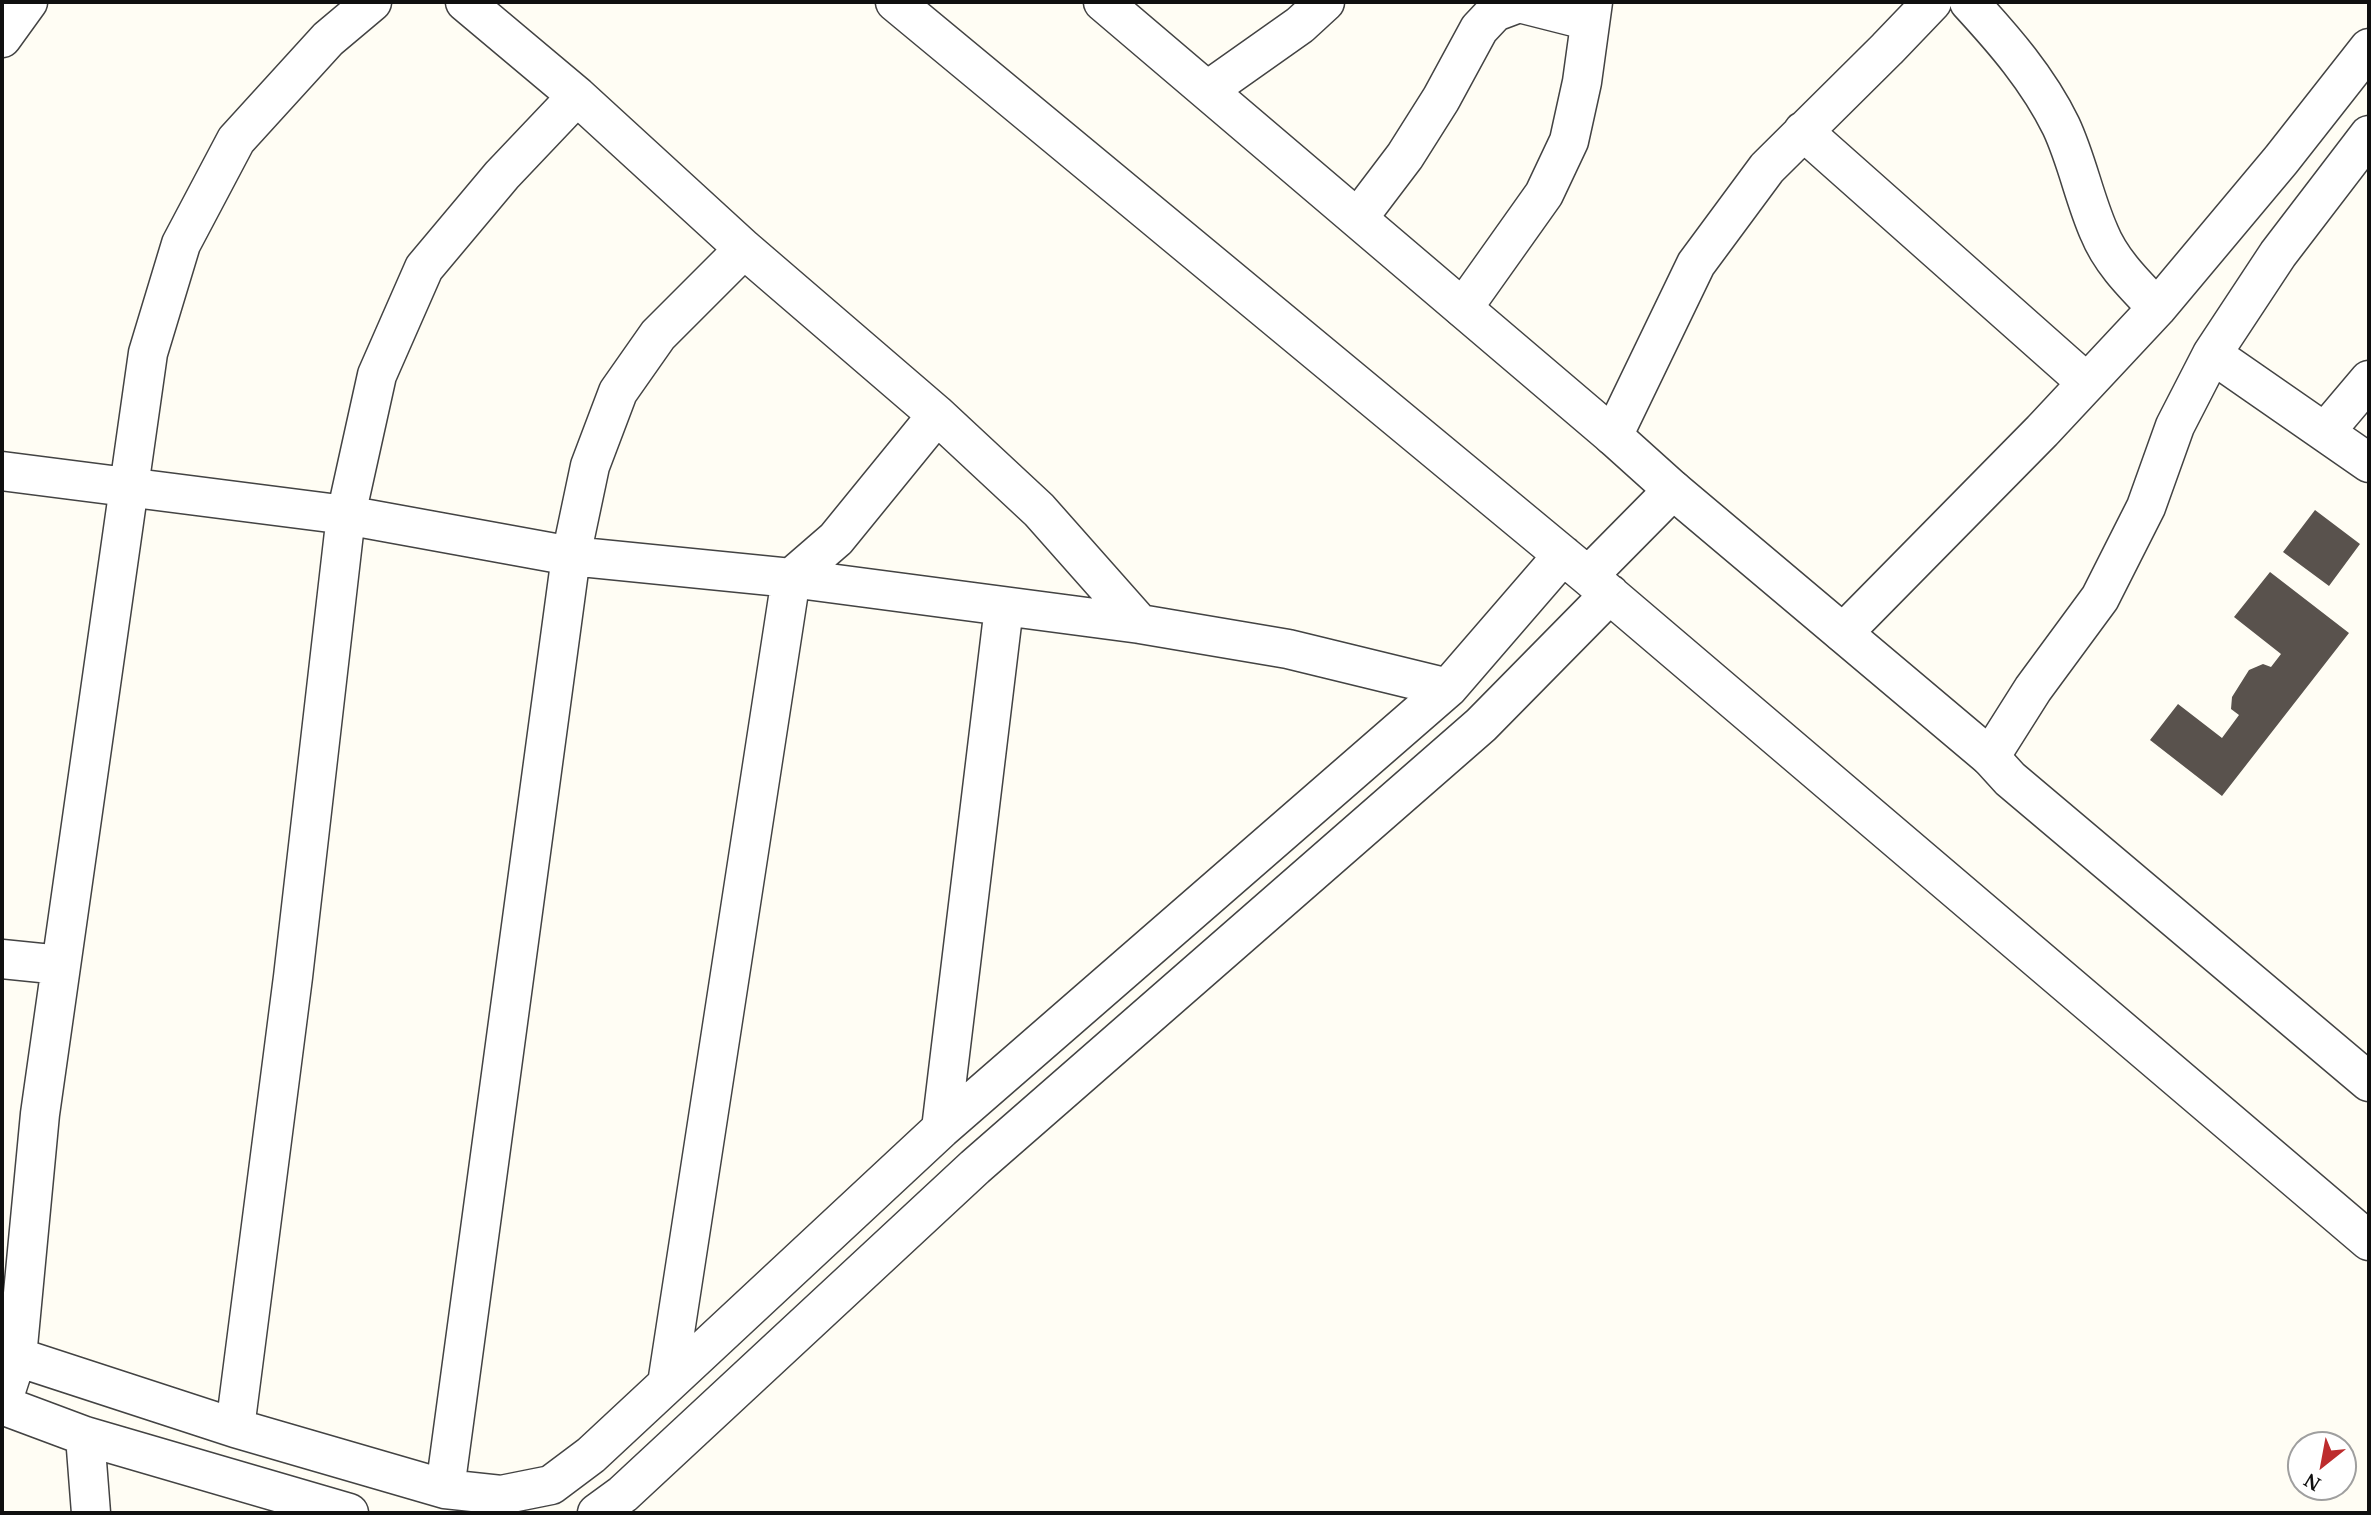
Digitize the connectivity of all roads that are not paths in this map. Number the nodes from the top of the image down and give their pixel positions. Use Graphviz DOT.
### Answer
graph roads {
  1 [pos="28,2"];
  2 [pos="372,2"];
  3 [pos="465,2"];
  4 [pos="895,2"];
  5 [pos="1103,2"];
  6 [pos="1325,2"];
  7 [pos="1932,2"];
  8 [pos="1969,2"];
  9 [pos="1591,11"];
  10 [pos="2,38"];
  11 [pos="2369,48"];
  12 [pos="1208,90"];
  13 [pos="577,96"];
  14 [pos="1803,131"];
  15 [pos="2369,135"];
  16 [pos="1358,218"];
  17 [pos="744,249"];
  18 [pos="2157,308"];
  19 [pos="1463,309"];
  20 [pos="2212,354"];
  21 [pos="2369,380"];
  22 [pos="2087,383"];
  23 [pos="937,415"];
  24 [pos="2325,432"];
  25 [pos="1614,436"];
  26 [pos="2369,463"];
  27 [pos="2,471"];
  28 [pos="129,488"];
  29 [pos="1673,490"];
  30 [pos="346,515"];
  31 [pos="571,555"];
  32 [pos="1587,575"];
  33 [pos="791,579"];
  34 [pos="1004,607"];
  35 [pos="1140,624"];
  36 [pos="1843,633"];
  37 [pos="1448,688"];
  38 [pos="1990,757"];
  39 [pos="2,960"];
  40 [pos="61,965"];
  41 [pos="2369,1082"];
  42 [pos="941,1129"];
  43 [pos="2369,1241"];
  44 [pos="9,1354"];
  45 [pos="667,1384"];
  46 [pos="2,1404"];
  47 [pos="235,1428"];
  48 [pos="85,1436"];
  49 [pos="462,1498"];
  50 [pos="91,1513"];
  51 [pos="349,1513"];
  52 [pos="597,1513"];
  1 -- 10 [label="street"];
  2 -- 28 [label="street"];
  3 -- 13 [label="street"];
  4 -- 32 [label="street"];
  5 -- 12 [label="street"];
  6 -- 12 [label="street"];
  7 -- 14 [label="street"];
  8 -- 18 [label="street"];
  9 -- 16 [label="street"];
  9 -- 19 [label="street"];
  11 -- 18 [label="street"];
  12 -- 16 [label="street"];
  13 -- 17 [label="street"];
  13 -- 30 [label="street"];
  14 -- 22 [label="street"];
  14 -- 25 [label="street"];
  15 -- 20 [label="street"];
  16 -- 19 [label="street"];
  17 -- 23 [label="street"];
  17 -- 31 [label="street"];
  18 -- 22 [label="street"];
  19 -- 25 [label="street"];
  20 -- 24 [label="street"];
  20 -- 38 [label="street"];
  21 -- 24 [label="street"];
  22 -- 36 [label="street"];
  23 -- 33 [label="street"];
  23 -- 35 [label="street"];
  24 -- 26 [label="street"];
  25 -- 29 [label="street"];
  27 -- 28 [label="street"];
  28 -- 30 [label="street"];
  28 -- 40 [label="street"];
  29 -- 32 [label="street"];
  29 -- 36 [label="street"];
  30 -- 31 [label="street"];
  30 -- 47 [label="street"];
  31 -- 33 [label="street"];
  31 -- 49 [label="street"];
  32 -- 37 [label="street"];
  32 -- 43 [label="street"];
  32 -- 52 [label="street"];
  33 -- 34 [label="street"];
  33 -- 45 [label="street"];
  34 -- 35 [label="street"];
  34 -- 42 [label="street"];
  35 -- 37 [label="street"];
  36 -- 38 [label="street"];
  37 -- 42 [label="street"];
  38 -- 41 [label="street"];
  39 -- 40 [label="street"];
  40 -- 44 [label="street"];
  42 -- 45 [label="street"];
  44 -- 46 [label="street"];
  44 -- 47 [label="street"];
  45 -- 49 [label="street"];
  46 -- 48 [label="street"];
  47 -- 49 [label="street"];
  48 -- 50 [label="street"];
  48 -- 51 [label="street"];
}
